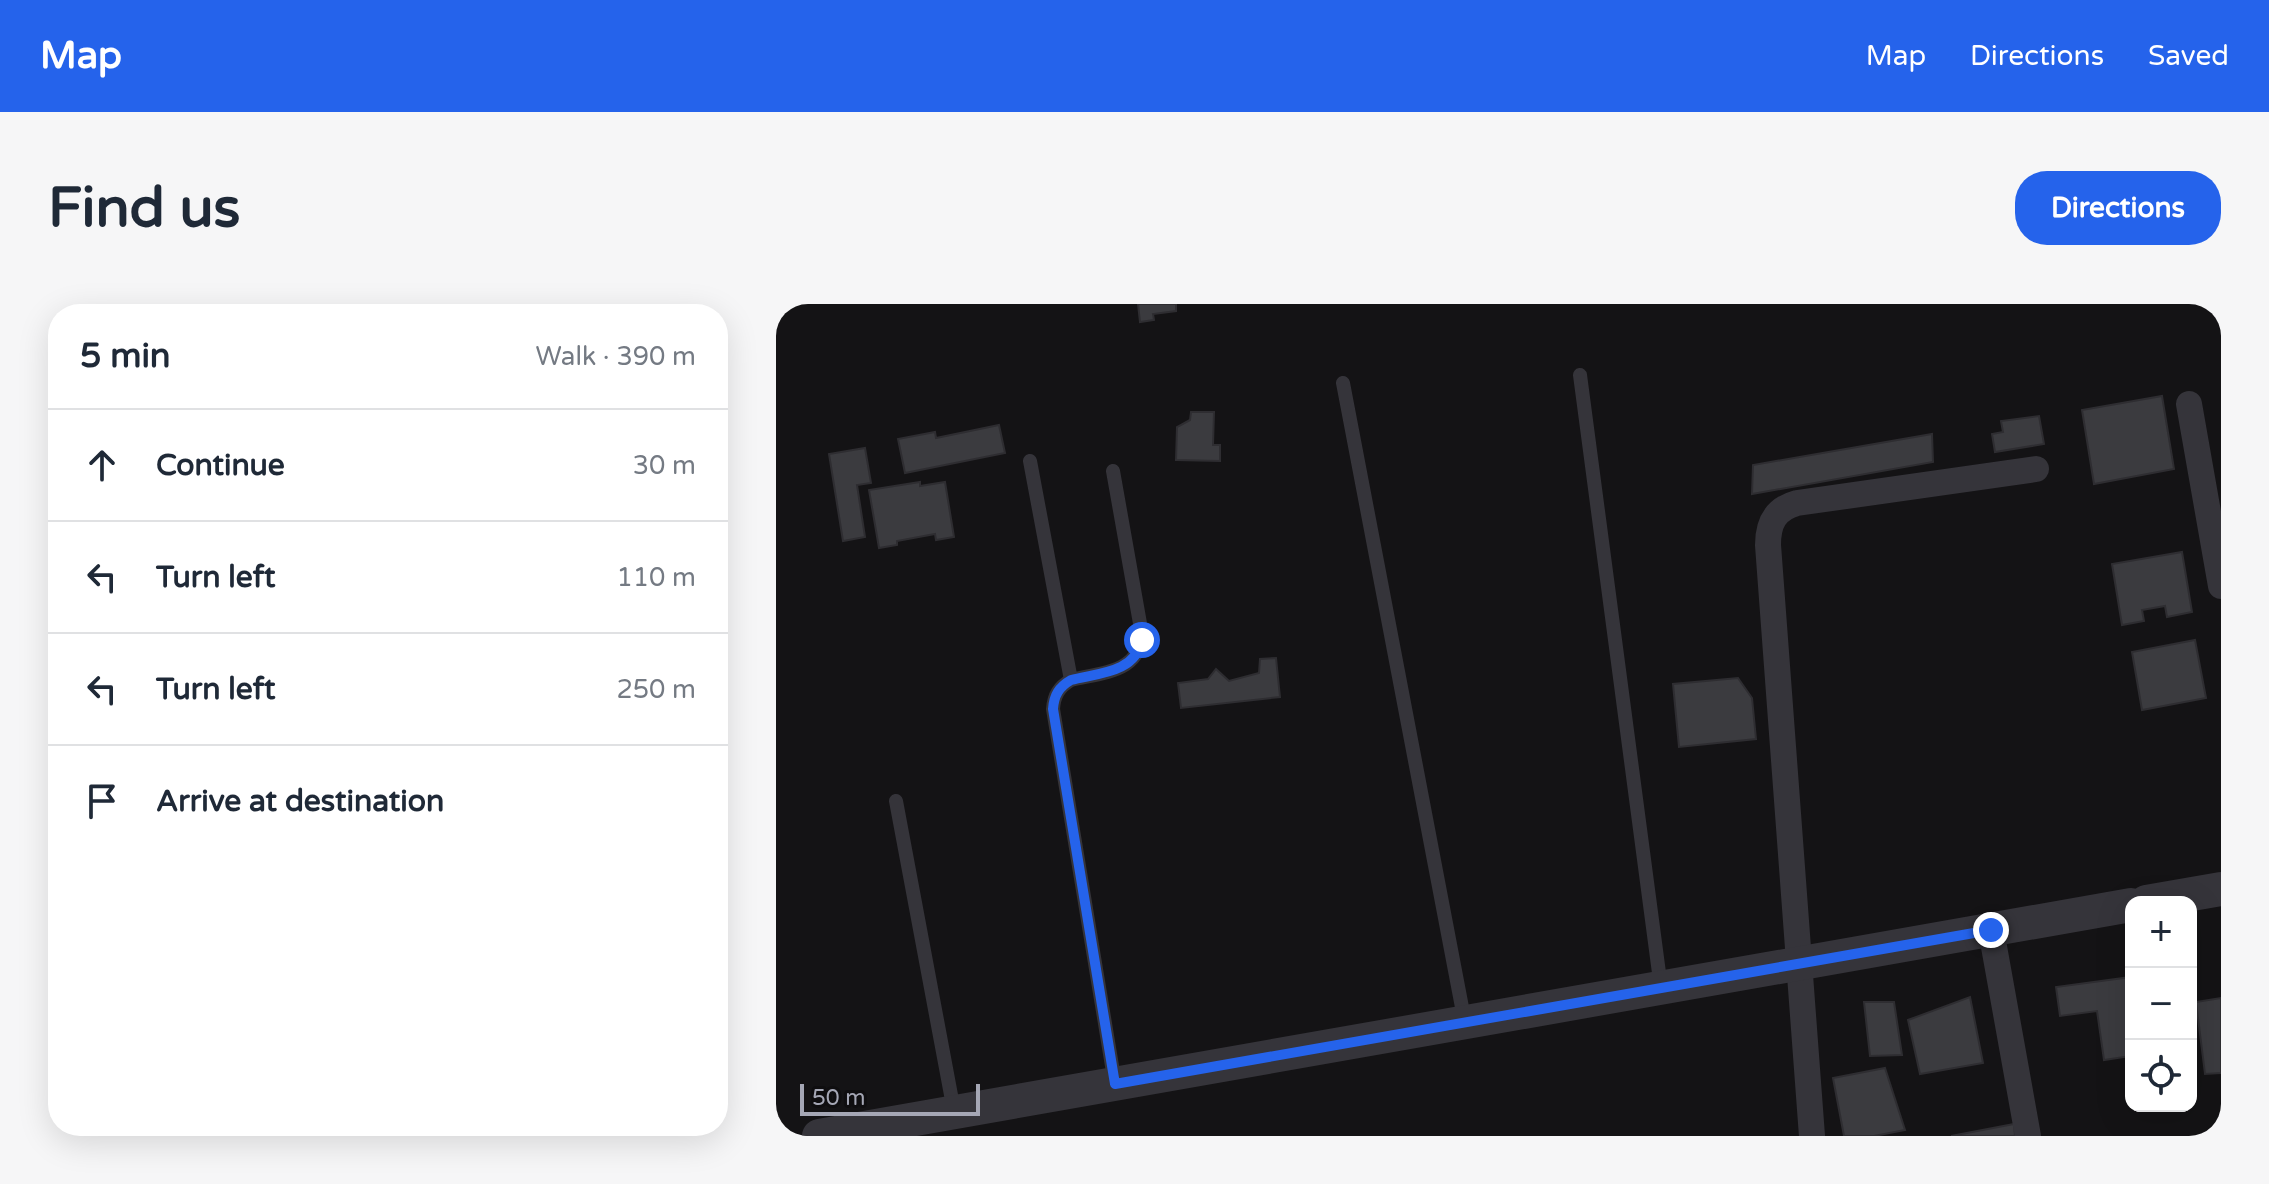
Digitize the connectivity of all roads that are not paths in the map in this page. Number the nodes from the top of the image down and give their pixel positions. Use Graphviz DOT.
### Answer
graph roads {
  1 [pos="1580,375"];
  2 [pos="1343,383"];
  3 [pos="2189,404"];
  4 [pos="1030,461"];
  5 [pos="2036,469"];
  6 [pos="1113,471"];
  7 [pos="2221,586"];
  8 [pos="1071,680"];
  9 [pos="896,801"];
  10 [pos="2221,889"];
  11 [pos="2181,896"];
  12 [pos="2125,906"];
  13 [pos="1991,930"];
  14 [pos="1799,964"];
  15 [pos="1661,989"];
  16 [pos="1465,1023"];
  17 [pos="1115,1084"];
  18 [pos="954,1112"];
  19 [pos="819,1136"];
  20 [pos="1812,1136"];
  21 [pos="2028,1136"];
  1 -- 15 [label="lane"];
  2 -- 16 [label="lane"];
  3 -- 7 [label="street"];
  4 -- 8 [label="lane"];
  5 -- 14 [label="street"];
  6 -- 8 [label="lane"];
  8 -- 17 [label="lane"];
  9 -- 18 [label="lane"];
  10 -- 11 [label="street"];
  12 -- 13 [label="street"];
  13 -- 14 [label="street"];
  13 -- 21 [label="street"];
  14 -- 15 [label="street"];
  14 -- 20 [label="street"];
  15 -- 16 [label="street"];
  16 -- 17 [label="street"];
  17 -- 18 [label="street"];
  18 -- 19 [label="street"];
}
